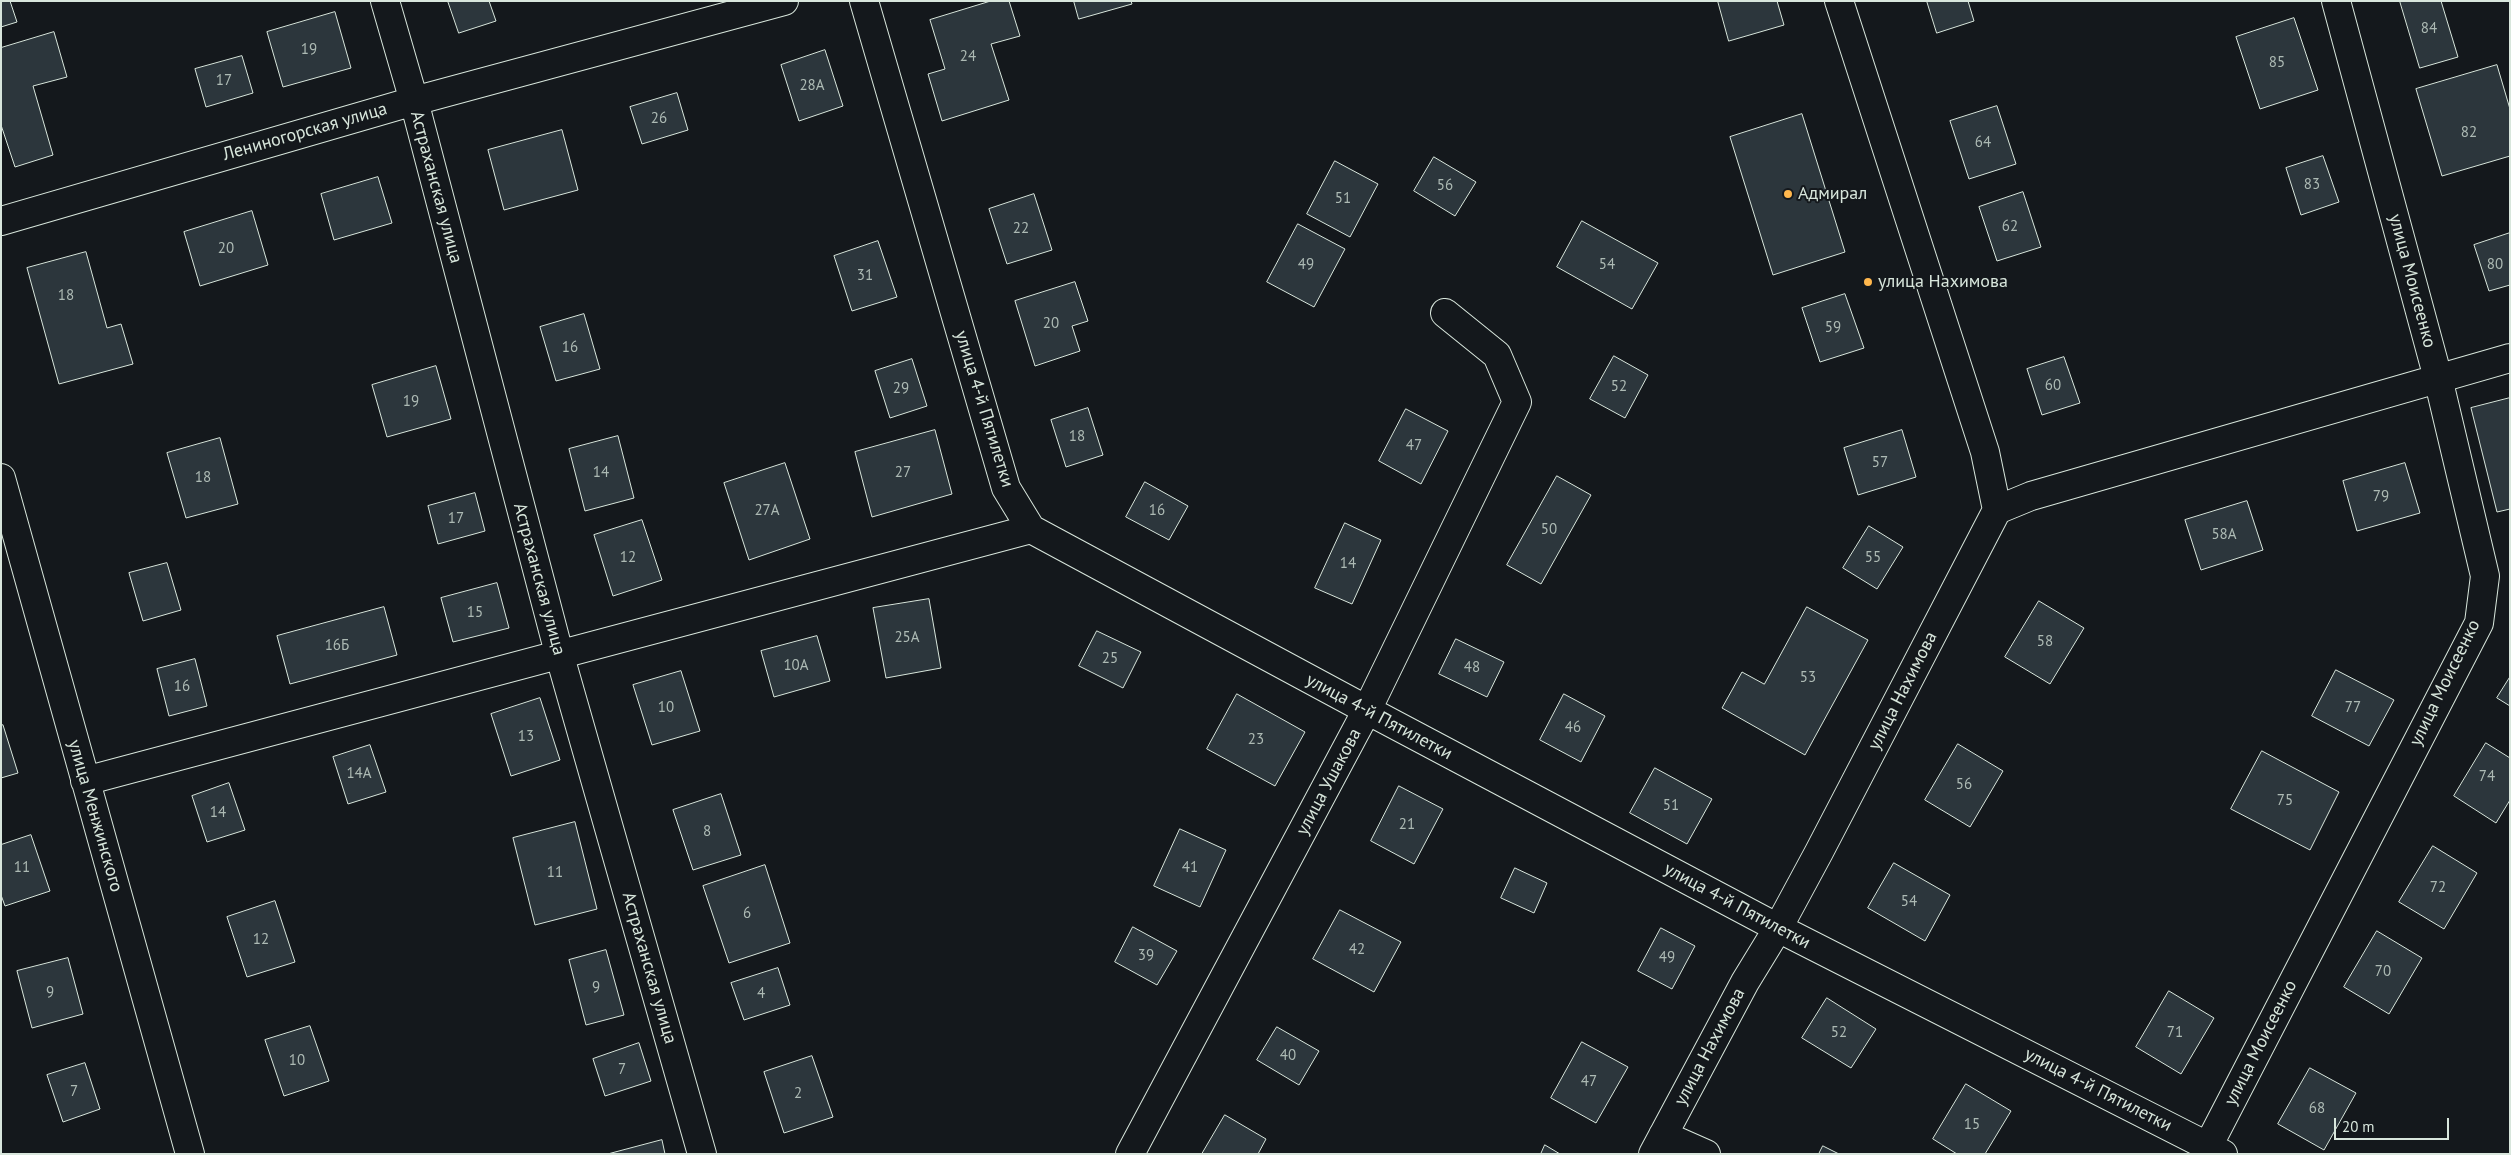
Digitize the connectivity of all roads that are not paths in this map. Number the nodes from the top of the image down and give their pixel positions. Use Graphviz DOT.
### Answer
graph roads {
  1 [pos="385,1"];
  2 [pos="784,1"];
  3 [pos="864,1"];
  4 [pos="1839,1"];
  5 [pos="2336,1"];
  6 [pos="414,101"];
  7 [pos="1,221"];
  8 [pos="1445,313"];
  9 [pos="2510,358"];
  10 [pos="2438,378"];
  11 [pos="1,478"];
  12 [pos="1997,510"];
  13 [pos="1031,529"];
  14 [pos="558,654"];
  15 [pos="1367,710"];
  16 [pos="85,781"];
  17 [pos="1778,928"];
  18 [pos="1658,1145"];
  19 [pos="2212,1151"];
  20 [pos="190,1154"];
  21 [pos="702,1154"];
  22 [pos="1130,1154"];
  23 [pos="1706,1154"];
  1 -- 6 [label="street, Астраханская улица"];
  2 -- 6 [label="street, Лениногорская улица"];
  3 -- 13 [label="street, улица 4-й Пятилетки"];
  4 -- 12 [label="street"];
  5 -- 10 [label="street, улица Моисеенко"];
  6 -- 7 [label="street, Лениногорская улица"];
  6 -- 14 [label="street, Астраханская улица"];
  8 -- 15 [label="street, улица Ушакова"];
  9 -- 10 [label="street"];
  10 -- 12 [label="street"];
  10 -- 19 [label="street, улица Моисеенко"];
  11 -- 16 [label="street, улица Менжинского"];
  12 -- 17 [label="street, улица Нахимова"];
  13 -- 14 [label="street"];
  13 -- 15 [label="street, улица 4-й Пятилетки"];
  14 -- 16 [label="street"];
  14 -- 21 [label="street, Астраханская улица"];
  15 -- 17 [label="street, улица 4-й Пятилетки"];
  15 -- 22 [label="street, улица Ушакова"];
  16 -- 20 [label="street, улица Менжинского"];
  17 -- 18 [label="street, улица Нахимова"];
  17 -- 19 [label="street, улица 4-й Пятилетки"];
  18 -- 23 [label="street"];
}
